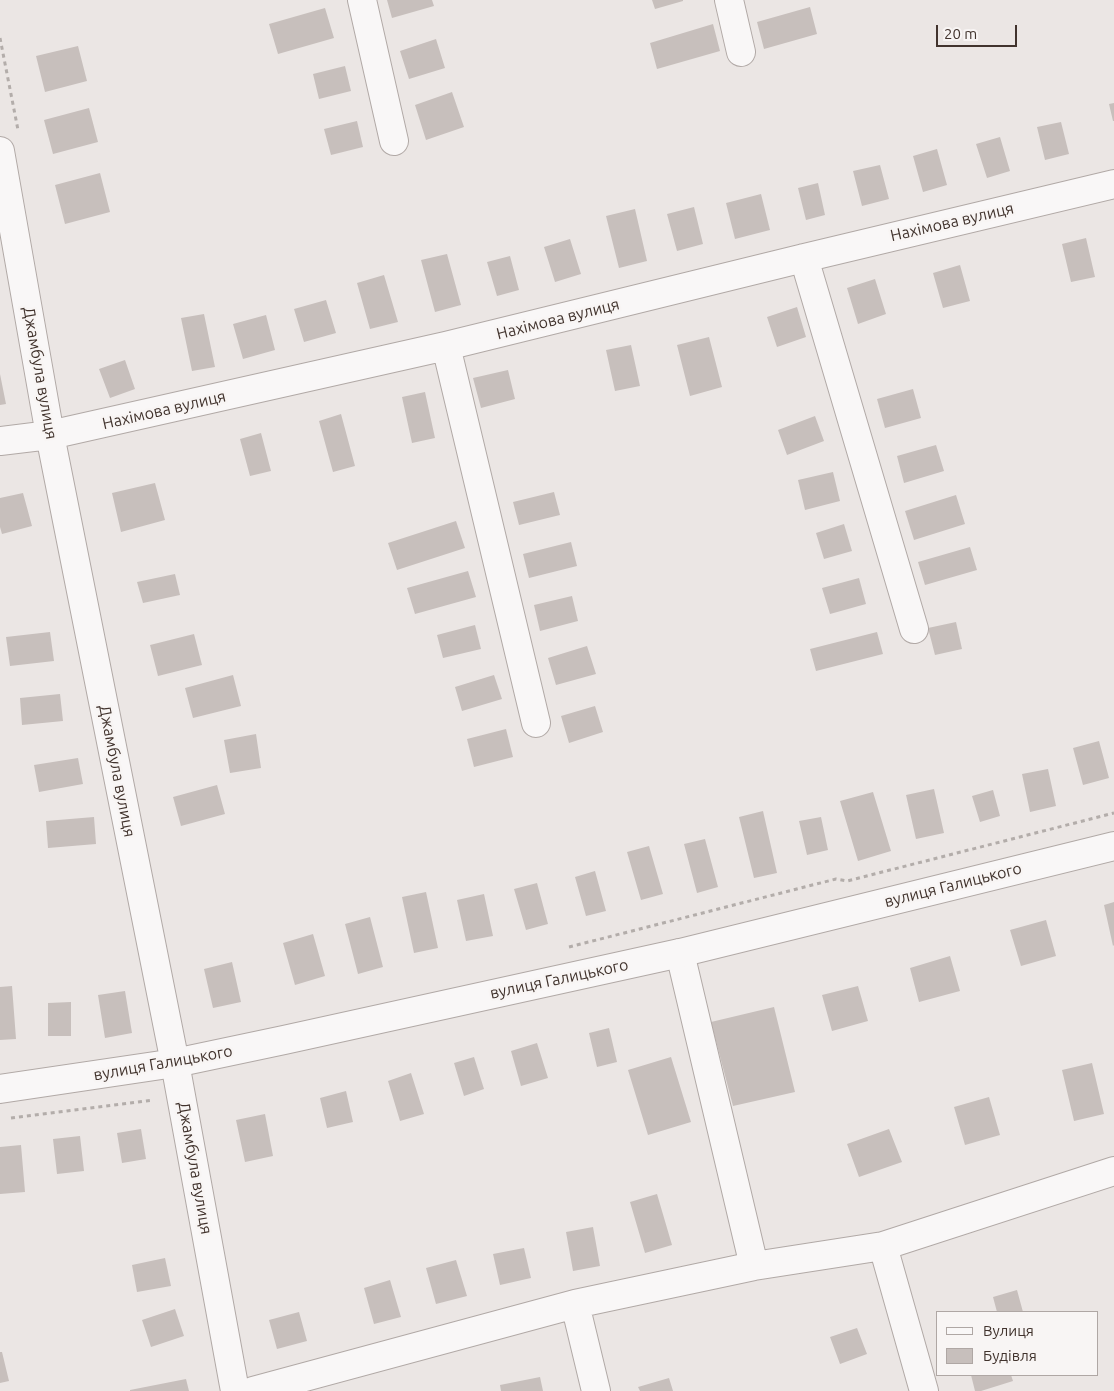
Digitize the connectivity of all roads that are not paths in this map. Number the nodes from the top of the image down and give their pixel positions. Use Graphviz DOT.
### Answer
graph roads {
  1 [pos="362,0"];
  2 [pos="729,0"];
  3 [pos="742,52"];
  4 [pos="394,141"];
  5 [pos="0,151"];
  6 [pos="1114,184"];
  7 [pos="804,258"];
  8 [pos="446,346"];
  9 [pos="50,435"];
  10 [pos="0,441"];
  11 [pos="914,629"];
  12 [pos="536,723"];
  13 [pos="1114,846"];
  14 [pos="680,953"];
  15 [pos="175,1063"];
  16 [pos="0,1089"];
  17 [pos="1114,1171"];
  18 [pos="883,1246"];
  19 [pos="754,1266"];
  20 [pos="575,1304"];
  21 [pos="235,1391"];
  22 [pos="253,1391"];
  23 [pos="596,1391"];
  24 [pos="924,1391"];
  1 -- 4 [label="street"];
  2 -- 3 [label="street"];
  5 -- 9 [label="street, Джамбула вулиця"];
  6 -- 7 [label="street, Нахімова вулиця"];
  7 -- 8 [label="street, Нахімова вулиця"];
  7 -- 11 [label="street"];
  8 -- 9 [label="street, Нахімова вулиця"];
  8 -- 12 [label="street"];
  9 -- 10 [label="street, Нахімова вулиця"];
  9 -- 15 [label="street, Джамбула вулиця"];
  13 -- 14 [label="street, вулиця Галицького"];
  14 -- 15 [label="street, вулиця Галицького"];
  14 -- 19 [label="street"];
  15 -- 16 [label="street, вулиця Галицького"];
  15 -- 21 [label="street, Джамбула вулиця"];
  17 -- 18 [label="street"];
  18 -- 19 [label="street"];
  18 -- 24 [label="street"];
  19 -- 20 [label="street"];
  20 -- 22 [label="street"];
  20 -- 23 [label="street"];
}
